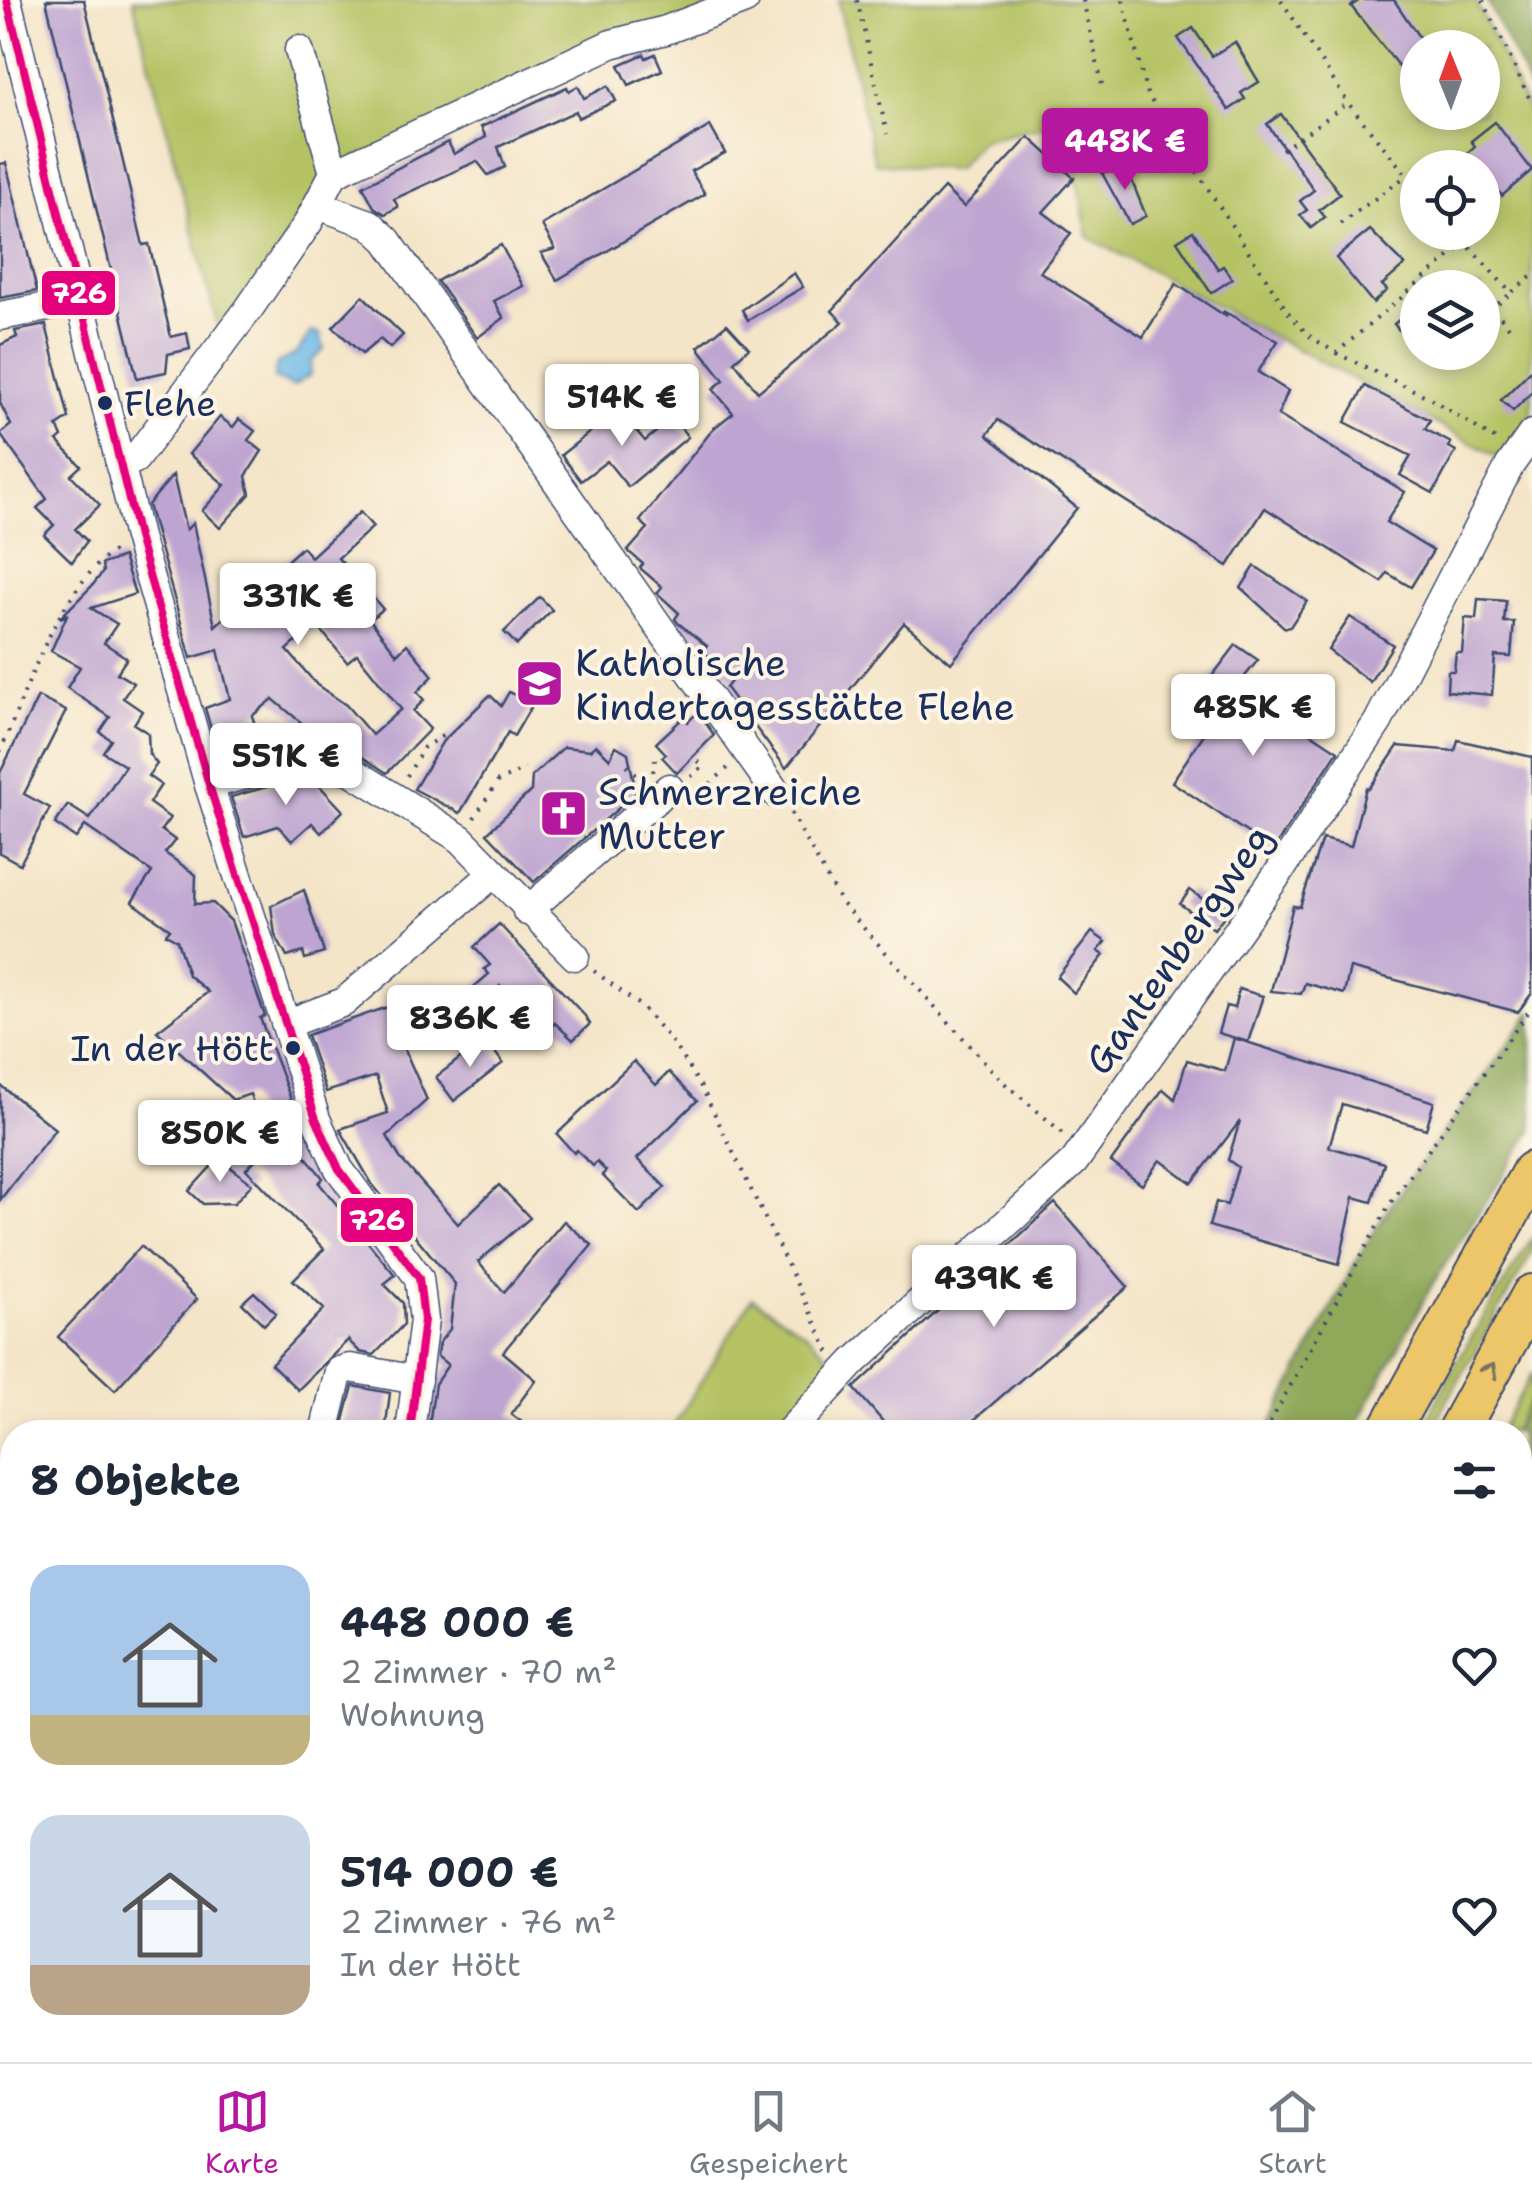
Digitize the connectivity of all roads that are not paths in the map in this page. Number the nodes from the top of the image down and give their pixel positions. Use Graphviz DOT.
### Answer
graph roads {
  1 [pos="7,0"];
  2 [pos="745,0"];
  3 [pos="298,50"];
  4 [pos="334,173"];
  5 [pos="318,205"];
  6 [pos="79,301"];
  7 [pos="0,316"];
  8 [pos="1525,444"];
  9 [pos="120,466"];
  10 [pos="209,785"];
  11 [pos="669,788"];
  12 [pos="778,794"];
  13 [pos="494,873"];
  14 [pos="528,911"];
  15 [pos="574,956"];
  16 [pos="286,1024"];
  17 [pos="1532,1172"];
  18 [pos="1532,1203"];
  19 [pos="1529,1303"];
  20 [pos="1454,1310"];
  21 [pos="418,1380"];
  22 [pos="327,1420"];
  23 [pos="412,1420"];
  24 [pos="800,1420"];
  25 [pos="1394,1420"];
  26 [pos="1464,1420"];
  1 -- 6 [label="street"];
  2 -- 4 [label="street"];
  3 -- 4 [label="street"];
  4 -- 5 [label="street"];
  5 -- 9 [label="street"];
  5 -- 12 [label="street"];
  6 -- 7 [label="street"];
  6 -- 9 [label="street"];
  8 -- 24 [label="street, Gantenbergweg"];
  9 -- 10 [label="street"];
  10 -- 13 [label="street"];
  10 -- 16 [label="street"];
  11 -- 14 [label="street"];
  13 -- 14 [label="street"];
  13 -- 16 [label="street"];
  14 -- 15 [label="street"];
  16 -- 21 [label="street"];
  17 -- 20 [label="highway"];
  18 -- 20 [label="highway"];
  26 -- 19 [label="highway, one-way"];
  20 -- 25 [label="highway"];
  21 -- 22 [label="street"];
  21 -- 23 [label="street"];
}
